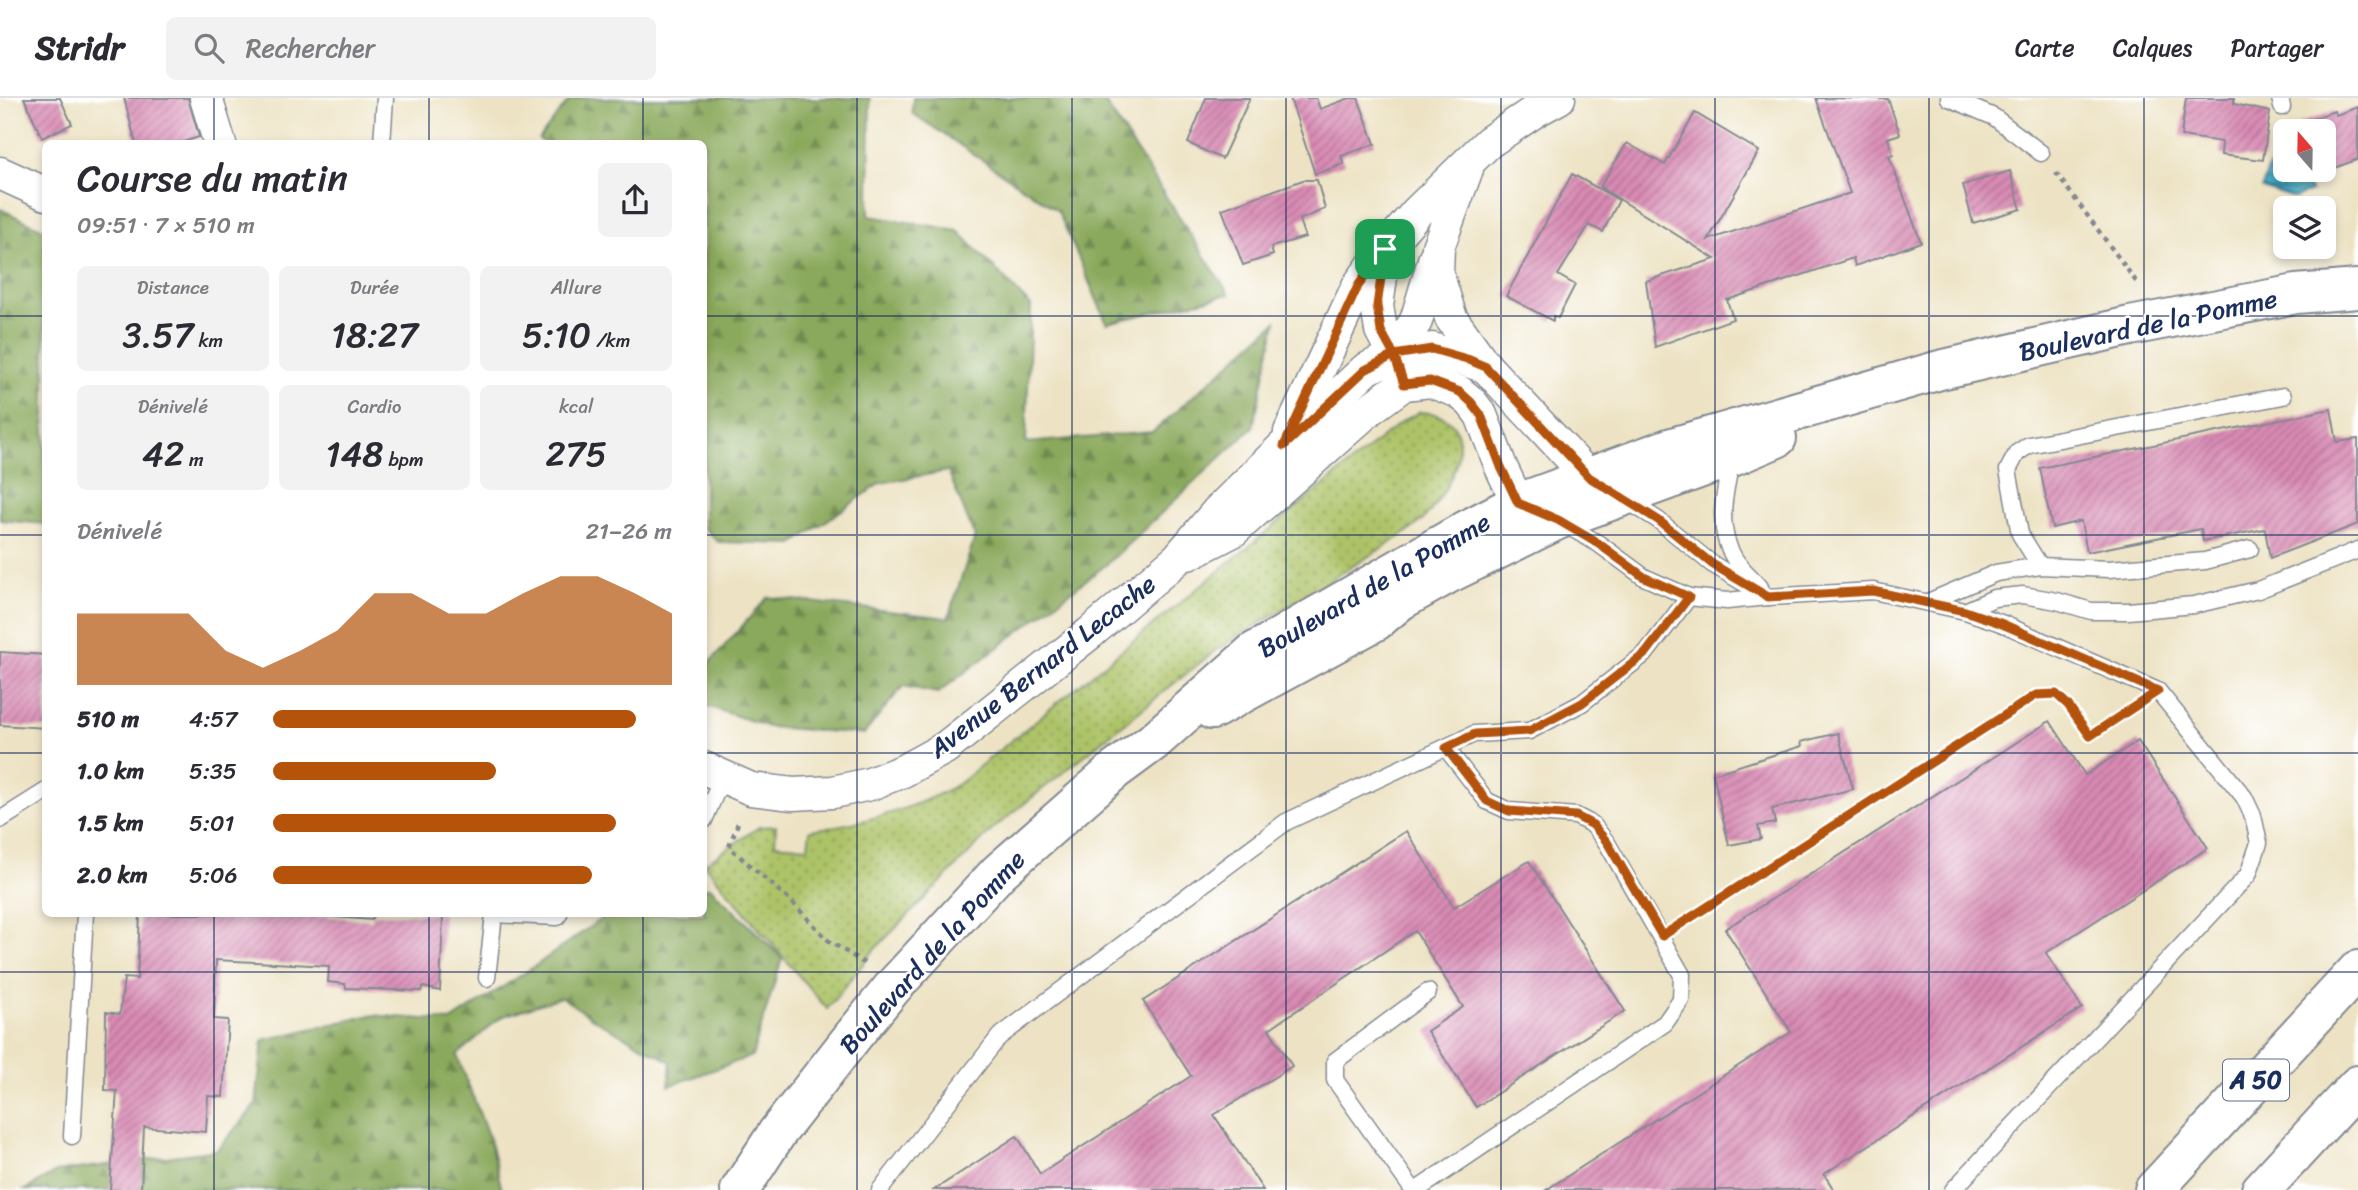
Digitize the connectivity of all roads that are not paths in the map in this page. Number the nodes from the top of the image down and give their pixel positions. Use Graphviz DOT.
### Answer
graph roads {
  1 [pos="206,98"];
  2 [pos="385,98"];
  3 [pos="1559,98"];
  4 [pos="1949,98"];
  5 [pos="219,140"];
  6 [pos="382,140"];
  7 [pos="2041,153"];
  8 [pos="1470,161"];
  9 [pos="0,173"];
  10 [pos="42,192"];
  11 [pos="1438,247"];
  12 [pos="1385,249"];
  13 [pos="2358,289"];
  14 [pos="1486,367"];
  15 [pos="1399,370"];
  16 [pos="1940,370"];
  17 [pos="2283,396"];
  18 [pos="1284,446"];
  19 [pos="1732,457"];
  20 [pos="1589,477"];
  21 [pos="1622,497"];
  22 [pos="1518,503"];
  23 [pos="1558,520"];
  24 [pos="2250,549"];
  25 [pos="2358,550"];
  26 [pos="1177,559"];
  27 [pos="2040,566"];
  28 [pos="1689,597"];
  29 [pos="1768,597"];
  30 [pos="1928,602"];
  31 [pos="1965,611"];
  32 [pos="1153,742"];
  33 [pos="1446,748"];
  34 [pos="713,773"];
  35 [pos="42,794"];
  36 [pos="707,804"];
  37 [pos="0,820"];
  38 [pos="85,917"];
  39 [pos="494,917"];
  40 [pos="2358,970"];
  41 [pos="487,978"];
  42 [pos="1428,992"];
  43 [pos="2358,1085"];
  44 [pos="72,1136"];
  45 [pos="740,1190"];
  46 [pos="880,1190"];
  47 [pos="1415,1190"];
  48 [pos="1952,1190"];
  49 [pos="2154,1190"];
  50 [pos="2261,1190"];
  1 -- 5 [label="street"];
  2 -- 6 [label="lane"];
  3 -- 8 [label="street"];
  4 -- 7 [label="lane"];
  8 -- 11 [label="street"];
  8 -- 12 [label="street"];
  9 -- 10 [label="street"];
  11 -- 14 [label="street"];
  11 -- 15 [label="street"];
  12 -- 15 [label="street"];
  12 -- 18 [label="street"];
  13 -- 16 [label="main road, Boulevard de la Pomme"];
  14 -- 15 [label="street, Avenue Bernard Lecache"];
  14 -- 20 [label="street, Avenue Bernard Lecache"];
  15 -- 18 [label="street, Avenue Bernard Lecache"];
  15 -- 22 [label="street, Avenue Bernard Lecache"];
  15 -- 26 [label="street, Avenue Bernard Lecache"];
  16 -- 19 [label="main road, Boulevard de la Pomme"];
  16 -- 20 [label="main road, Boulevard de la Pomme"];
  17 -- 27 [label="lane"];
  18 -- 26 [label="street, Avenue Bernard Lecache"];
  19 -- 21 [label="main road, Boulevard de la Pomme"];
  19 -- 29 [label="lane"];
  20 -- 21 [label="street, Avenue Bernard Lecache"];
  20 -- 22 [label="main road, Boulevard de la Pomme"];
  21 -- 23 [label="main road, Boulevard de la Pomme"];
  21 -- 29 [label="lane"];
  22 -- 23 [label="street"];
  22 -- 32 [label="main road, Boulevard de la Pomme"];
  23 -- 28 [label="lane"];
  23 -- 32 [label="main road, Boulevard de la Pomme"];
  24 -- 27 [label="lane"];
  25 -- 31 [label="lane"];
  26 -- 34 [label="street, Avenue Bernard Lecache"];
  27 -- 30 [label="lane"];
  28 -- 29 [label="lane"];
  28 -- 33 [label="lane"];
  29 -- 30 [label="lane"];
  30 -- 31 [label="lane"];
  31 -- 48 [label="lane"];
  32 -- 45 [label="main road, Boulevard de la Pomme"];
  33 -- 46 [label="lane"];
  33 -- 47 [label="lane"];
  34 -- 36 [label="lane"];
  35 -- 37 [label="lane"];
  38 -- 44 [label="lane"];
  39 -- 41 [label="lane"];
  40 -- 49 [label="main road, A 50"];
  42 -- 47 [label="lane"];
  43 -- 50 [label="main road"];
}
